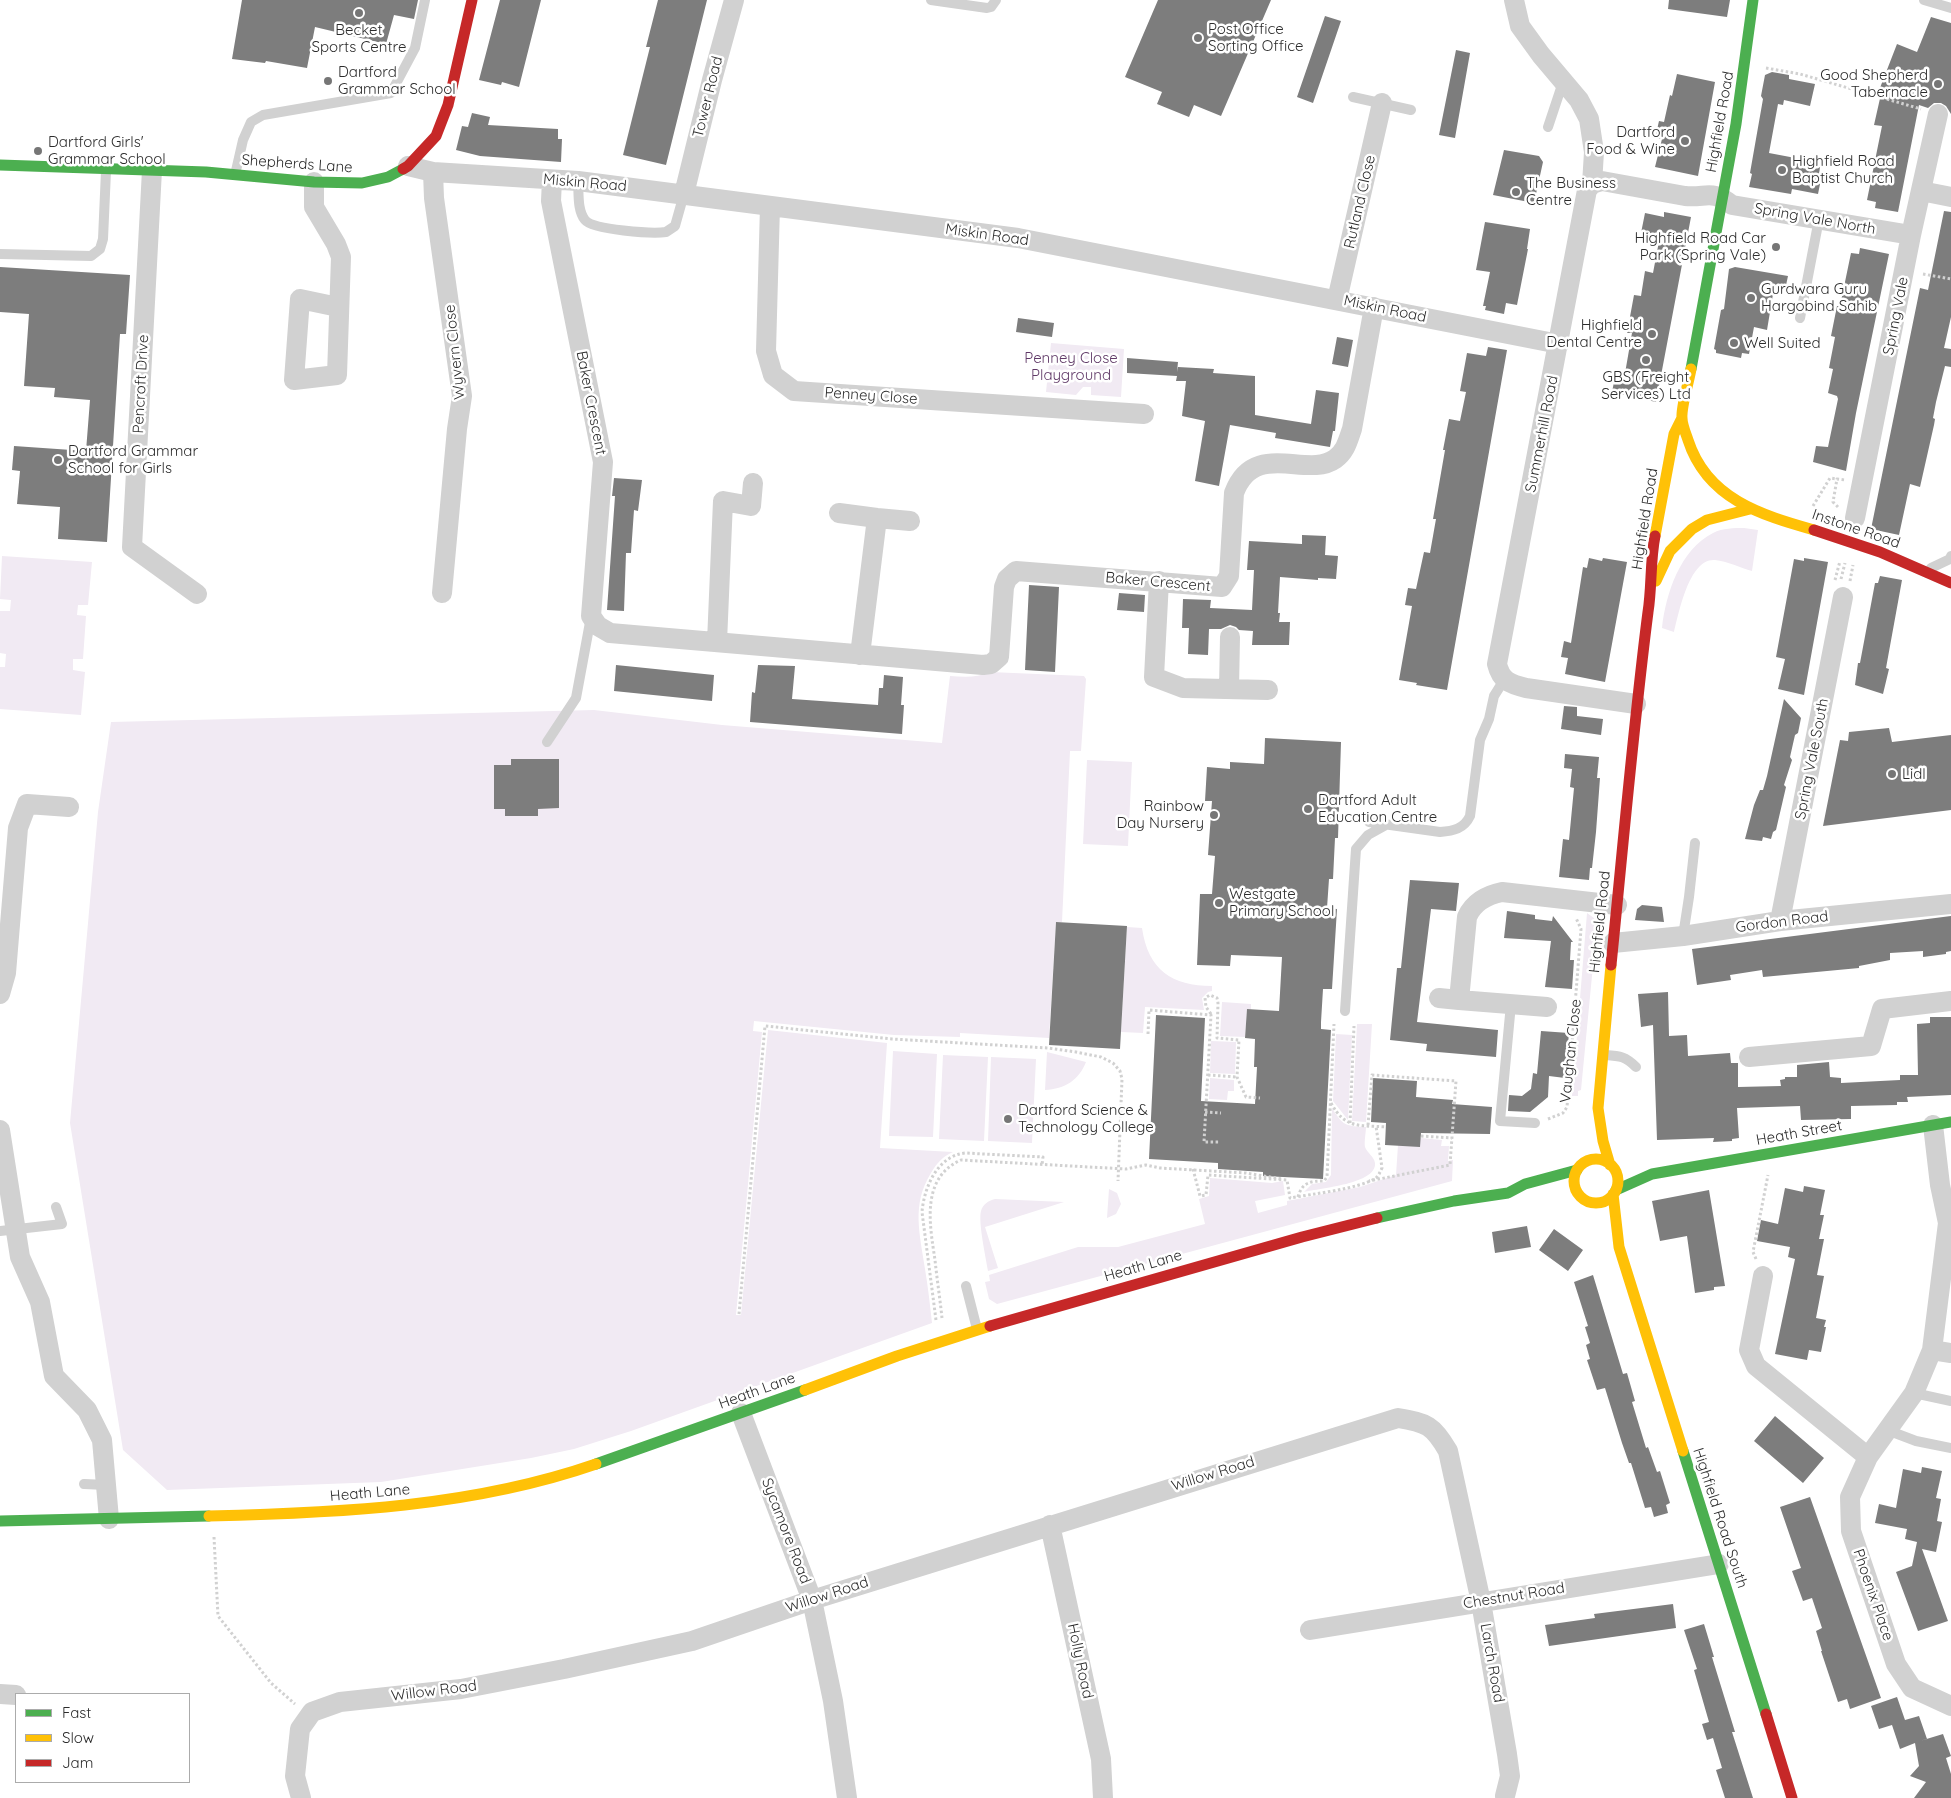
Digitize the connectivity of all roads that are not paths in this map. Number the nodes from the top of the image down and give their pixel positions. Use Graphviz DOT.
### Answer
graph roads {
  1 [pos="424,0"];
  2 [pos="472,0"];
  3 [pos="734,0"];
  4 [pos="931,0"];
  5 [pos="996,0"];
  6 [pos="1514,0"];
  7 [pos="1753,0"];
  8 [pos="1924,0"];
  9 [pos="1951,8"];
  10 [pos="1562,82"];
  11 [pos="1353,96"];
  12 [pos="1382,103"];
  13 [pos="1411,110"];
  14 [pos="1938,114"];
  15 [pos="1548,127"];
  16 [pos="0,165"];
  17 [pos="408,166"];
  18 [pos="106,169"];
  19 [pos="152,170"];
  20 [pos="433,172"];
  21 [pos="235,175"];
  22 [pos="552,180"];
  23 [pos="578,181"];
  24 [pos="314,182"];
  25 [pos="1592,184"];
  26 [pos="1921,191"];
  27 [pos="684,194"];
  28 [pos="1722,197"];
  29 [pos="1951,197"];
  30 [pos="770,206"];
  31 [pos="1819,220"];
  32 [pos="1911,235"];
  33 [pos="0,254"];
  34 [pos="1337,300"];
  35 [pos="338,307"];
  36 [pos="1374,307"];
  37 [pos="1800,318"];
  38 [pos="1559,344"];
  39 [pos="1144,414"];
  40 [pos="1682,418"];
  41 [pos="753,483"];
  42 [pos="1750,509"];
  43 [pos="839,512"];
  44 [pos="1849,515"];
  45 [pos="877,518"];
  46 [pos="910,521"];
  47 [pos="1951,556"];
  48 [pos="1926,570"];
  49 [pos="1158,581"];
  50 [pos="1951,582"];
  51 [pos="1844,589"];
  52 [pos="442,592"];
  53 [pos="1651,592"];
  54 [pos="197,594"];
  55 [pos="591,616"];
  56 [pos="1230,637"];
  57 [pos="717,642"];
  58 [pos="860,655"];
  59 [pos="1504,680"];
  60 [pos="1228,689"];
  61 [pos="1268,690"];
  62 [pos="1636,704"];
  63 [pos="548,742"];
  64 [pos="69,807"];
  65 [pos="1368,822"];
  66 [pos="1386,825"];
  67 [pos="9,827"];
  68 [pos="1694,842"];
  69 [pos="1951,904"];
  70 [pos="1617,905"];
  71 [pos="1780,921"];
  72 [pos="1683,936"];
  73 [pos="1613,943"];
  74 [pos="0,994"];
  75 [pos="1439,998"];
  76 [pos="1459,1000"];
  77 [pos="1951,1001"];
  78 [pos="1512,1004"];
  79 [pos="1547,1007"];
  80 [pos="1345,1011"];
  81 [pos="1603,1055"];
  82 [pos="1749,1057"];
  83 [pos="1636,1067"];
  84 [pos="1598,1108"];
  85 [pos="1535,1123"];
  86 [pos="1942,1123"];
  87 [pos="0,1130"];
  88 [pos="1588,1134"];
  89 [pos="1584,1149"];
  90 [pos="1612,1167"];
  91 [pos="1579,1168"];
  92 [pos="1652,1174"];
  93 [pos="1508,1192"];
  94 [pos="1615,1192"];
  95 [pos="1533,1194"];
  96 [pos="1568,1199"];
  97 [pos="1584,1200"];
  98 [pos="56,1206"];
  99 [pos="1592,1216"];
  100 [pos="1950,1222"];
  101 [pos="8,1230"];
  102 [pos="1605,1230"];
  103 [pos="1619,1247"];
  104 [pos="1763,1276"];
  105 [pos="966,1286"];
  106 [pos="978,1330"];
  107 [pos="1941,1352"];
  108 [pos="1914,1393"];
  109 [pos="1951,1401"];
  110 [pos="741,1414"];
  111 [pos="1420,1422"];
  112 [pos="1887,1430"];
  113 [pos="1951,1448"];
  114 [pos="1868,1457"];
  115 [pos="84,1484"];
  116 [pos="107,1485"];
  117 [pos="109,1519"];
  118 [pos="0,1522"];
  119 [pos="1050,1525"];
  120 [pos="1719,1564"];
  121 [pos="812,1600"];
  122 [pos="1481,1602"];
  123 [pos="1310,1630"];
  124 [pos="0,1694"];
  125 [pos="15,1695"];
  126 [pos="1951,1706"];
  127 [pos="1505,1797"];
  128 [pos="301,1798"];
  129 [pos="847,1798"];
  130 [pos="1103,1798"];
  131 [pos="1792,1798"];
  1 -- 21 [label="lane"];
  2 -- 17 [label="street, Shepherds Lane"];
  3 -- 27 [label="street, Tower Road"];
  4 -- 5 [label="lane"];
  6 -- 10 [label="street, Summerhill Road"];
  7 -- 28 [label="street, Highfield Road"];
  8 -- 9 [label="lane"];
  10 -- 15 [label="lane"];
  10 -- 25 [label="street, Summerhill Road"];
  11 -- 12 [label="lane"];
  12 -- 13 [label="lane"];
  12 -- 34 [label="street, Rutland Close"];
  14 -- 26 [label="street, Spring Vale"];
  16 -- 18 [label="street, Shepherds Lane"];
  17 -- 20 [label="street, Miskin Road"];
  17 -- 24 [label="street, Shepherds Lane"];
  18 -- 19 [label="street, Shepherds Lane"];
  18 -- 33 [label="lane"];
  19 -- 21 [label="street, Shepherds Lane"];
  19 -- 54 [label="street, Pencroft Drive"];
  20 -- 22 [label="street, Miskin Road"];
  20 -- 52 [label="street, Wyvern Close"];
  21 -- 24 [label="street, Shepherds Lane"];
  22 -- 23 [label="street, Miskin Road"];
  22 -- 55 [label="street, Baker Crescent"];
  23 -- 27 [label="street, Miskin Road"];
  23 -- 27 [label="lane"];
  24 -- 35 [label="street"];
  25 -- 28 [label="street"];
  25 -- 38 [label="street, Summerhill Road"];
  26 -- 29 [label="street"];
  26 -- 32 [label="street, Spring Vale"];
  27 -- 30 [label="street, Miskin Road"];
  28 -- 31 [label="street, Spring Vale North"];
  28 -- 40 [label="street, Highfield Road"];
  30 -- 34 [label="street, Miskin Road"];
  30 -- 39 [label="street, Penney Close"];
  31 -- 32 [label="street, Spring Vale North"];
  31 -- 37 [label="lane"];
  32 -- 44 [label="street, Spring Vale"];
  34 -- 36 [label="street, Miskin Road"];
  36 -- 38 [label="street, Miskin Road"];
  36 -- 49 [label="street, Baker Crescent"];
  38 -- 59 [label="street, Summerhill Road"];
  40 -- 42 [label="street, Instone Road"];
  40 -- 53 [label="street, Highfield Road"];
  41 -- 57 [label="street"];
  42 -- 48 [label="street, Instone Road"];
  42 -- 53 [label="street"];
  43 -- 45 [label="street"];
  45 -- 46 [label="street"];
  45 -- 58 [label="street"];
  47 -- 48 [label="lane"];
  48 -- 50 [label="street, Instone Road"];
  49 -- 58 [label="street, Baker Crescent"];
  49 -- 60 [label="street"];
  51 -- 71 [label="street, Spring Vale South"];
  53 -- 62 [label="street, Highfield Road"];
  55 -- 57 [label="street, Baker Crescent"];
  55 -- 63 [label="lane"];
  56 -- 60 [label="street"];
  57 -- 58 [label="street, Baker Crescent"];
  59 -- 62 [label="street"];
  59 -- 66 [label="lane"];
  60 -- 61 [label="street"];
  62 -- 70 [label="street, Highfield Road"];
  64 -- 67 [label="street"];
  65 -- 66 [label="lane"];
  66 -- 80 [label="lane"];
  67 -- 74 [label="street"];
  68 -- 72 [label="lane"];
  69 -- 71 [label="street, Gordon Road"];
  70 -- 73 [label="street, Highfield Road"];
  70 -- 76 [label="street"];
  71 -- 72 [label="street, Gordon Road"];
  72 -- 73 [label="street, Gordon Road"];
  73 -- 81 [label="street, Highfield Road"];
  75 -- 76 [label="street, Vaughan Close"];
  76 -- 78 [label="street, Vaughan Close"];
  77 -- 82 [label="street"];
  78 -- 79 [label="street, Vaughan Close"];
  78 -- 85 [label="lane"];
  81 -- 83 [label="lane"];
  81 -- 84 [label="street, Highfield Road"];
  84 -- 88 [label="street, Highfield Road"];
  84 -- 90 [label="street, Highfield Road"];
  86 -- 92 [label="street, Heath Street"];
  86 -- 100 [label="street, Phoenix Place"];
  87 -- 101 [label="street"];
  89 -- 91 [label="street"];
  90 -- 91 [label="street"];
  90 -- 92 [label="street, Heath Street"];
  90 -- 94 [label="street"];
  91 -- 93 [label="street, Heath Lane"];
  91 -- 97 [label="street"];
  92 -- 94 [label="street, Heath Street"];
  93 -- 95 [label="street, Heath Lane"];
  93 -- 106 [label="street, Heath Lane"];
  94 -- 97 [label="street"];
  94 -- 103 [label="street, Highfield Road South"];
  96 -- 97 [label="street"];
  97 -- 99 [label="street"];
  98 -- 101 [label="lane"];
  100 -- 107 [label="street, Phoenix Place"];
  101 -- 116 [label="street"];
  102 -- 103 [label="street, Highfield Road South"];
  103 -- 120 [label="street, Highfield Road South"];
  104 -- 114 [label="street"];
  105 -- 106 [label="lane"];
  106 -- 110 [label="street, Heath Lane"];
  107 -- 108 [label="street, Phoenix Place"];
  108 -- 109 [label="lane"];
  108 -- 112 [label="street, Phoenix Place"];
  110 -- 117 [label="street, Heath Lane"];
  110 -- 121 [label="street, Sycamore Road"];
  111 -- 119 [label="street, Willow Road"];
  111 -- 122 [label="street, Larch Road"];
  112 -- 113 [label="lane"];
  112 -- 114 [label="street, Phoenix Place"];
  114 -- 126 [label="street, Phoenix Place"];
  115 -- 116 [label="lane"];
  116 -- 117 [label="street"];
  117 -- 118 [label="street, Heath Lane"];
  119 -- 121 [label="street, Willow Road"];
  119 -- 130 [label="street, Holly Road"];
  120 -- 122 [label="street, Chestnut Road"];
  120 -- 131 [label="street, Highfield Road South"];
  121 -- 128 [label="street, Willow Road"];
  121 -- 129 [label="street, Sycamore Road"];
  122 -- 123 [label="street, Chestnut Road"];
  122 -- 127 [label="street, Larch Road"];
  124 -- 125 [label="street"];
}
